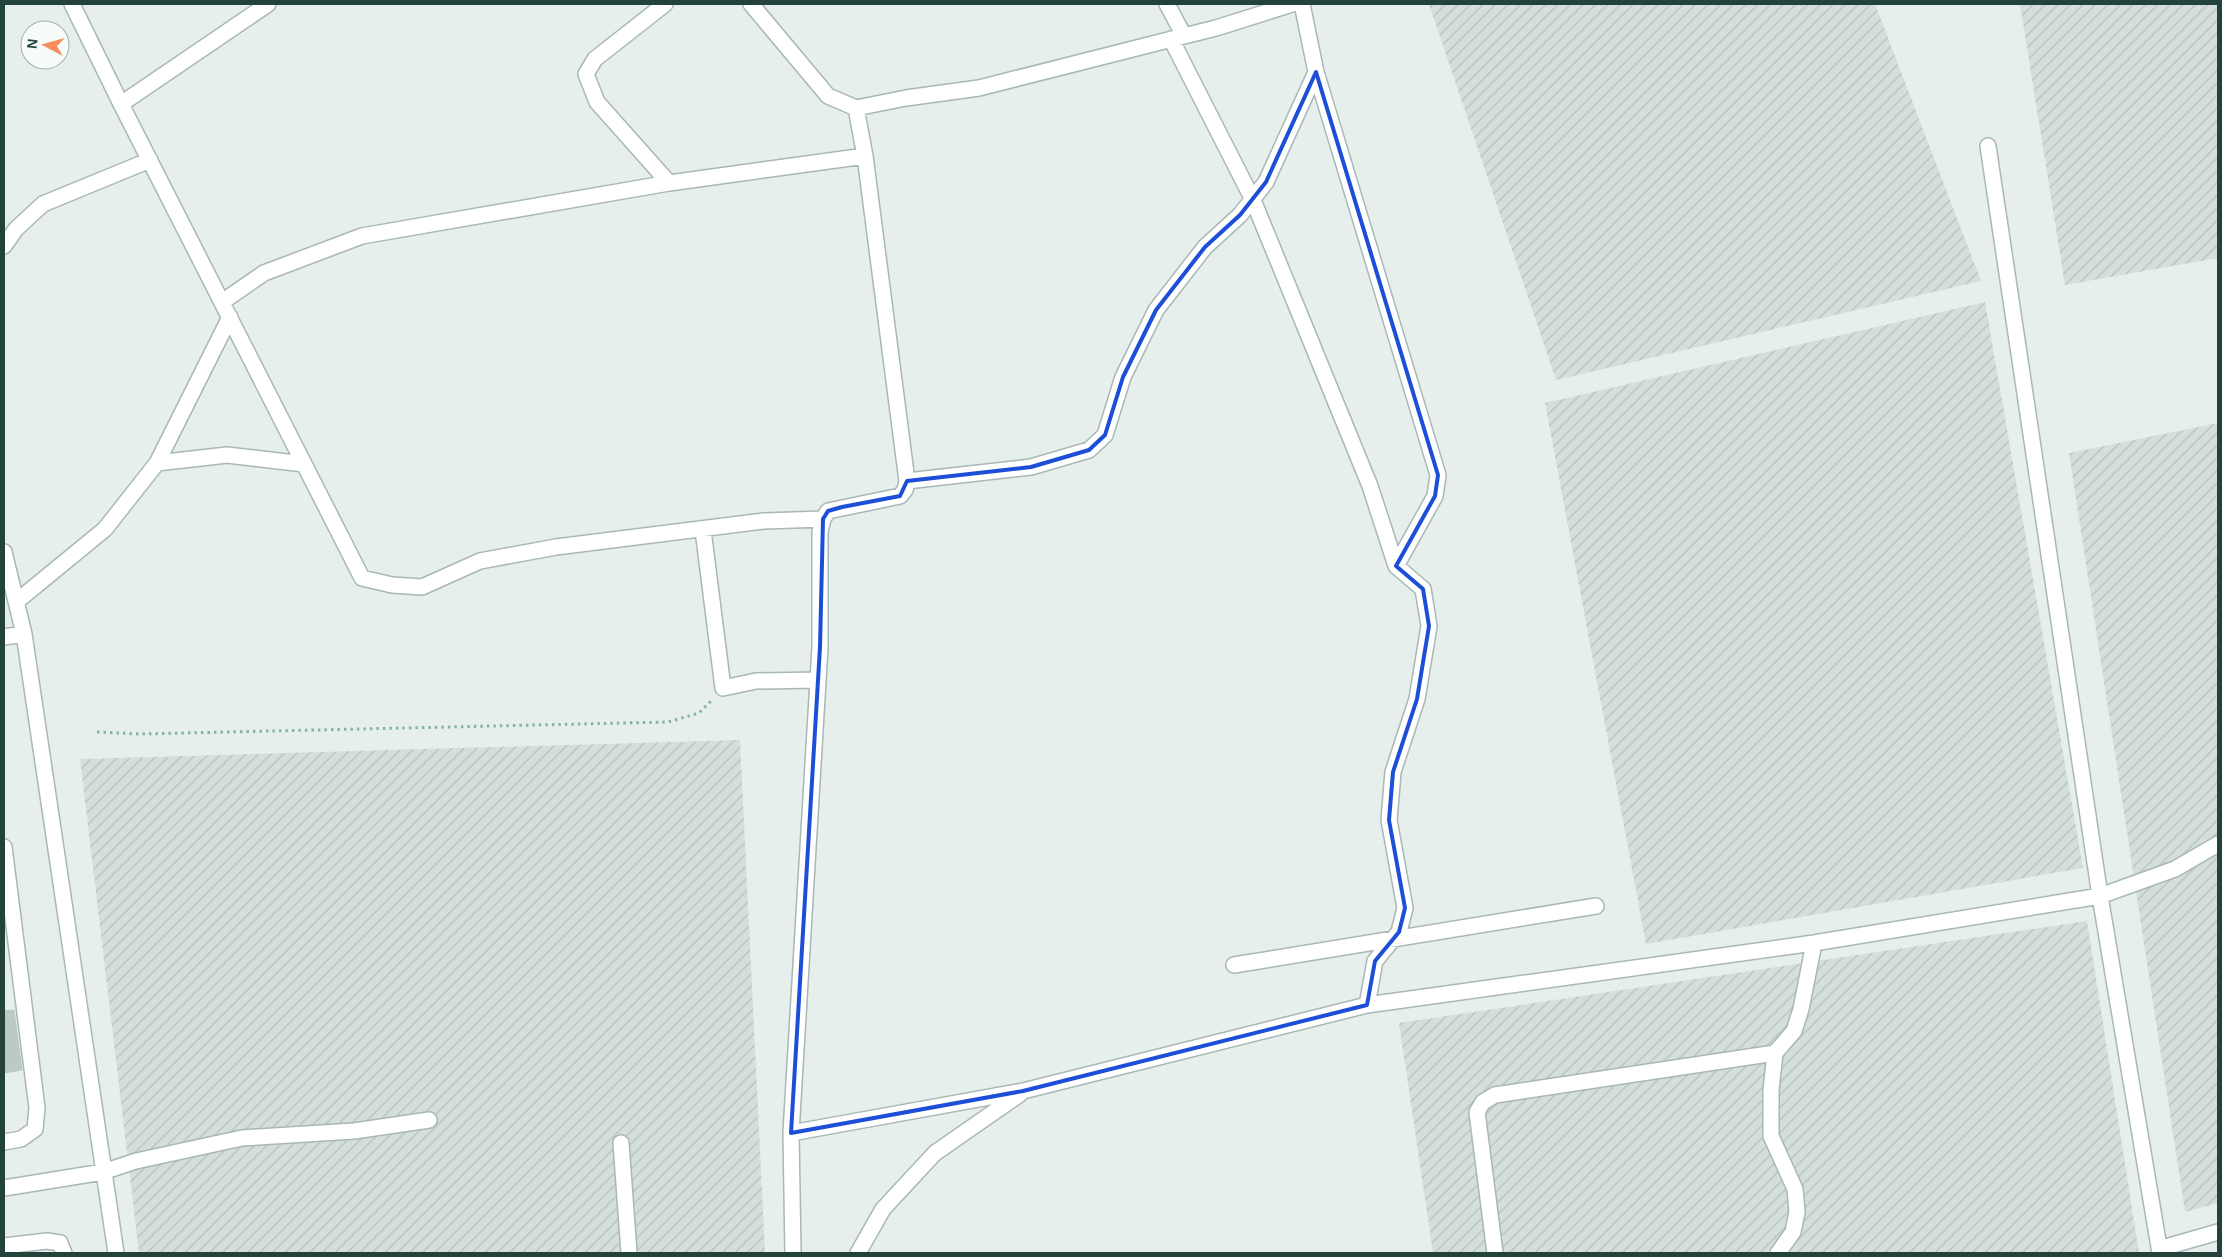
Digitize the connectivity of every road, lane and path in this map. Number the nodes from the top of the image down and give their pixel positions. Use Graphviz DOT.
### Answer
graph roads {
  1 [pos="72,4"];
  2 [pos="268,4"];
  3 [pos="665,4"];
  4 [pos="751,4"];
  5 [pos="1167,4"];
  6 [pos="1292,4"];
  7 [pos="1302,4"];
  8 [pos="1177,38"];
  9 [pos="1316,72"];
  10 [pos="121,104"];
  11 [pos="856,108"];
  12 [pos="1988,146"];
  13 [pos="865,156"];
  14 [pos="150,160"];
  15 [pos="669,183"];
  16 [pos="1254,200"];
  17 [pos="10,230"];
  18 [pos="4,246"];
  19 [pos="222,302"];
  20 [pos="230,317"];
  21 [pos="157,463"];
  22 [pos="304,464"];
  23 [pos="907,481"];
  24 [pos="823,519"];
  25 [pos="703,530"];
  26 [pos="4,552"];
  27 [pos="1396,566"];
  28 [pos="16,602"];
  29 [pos="24,634"];
  30 [pos="4,637"];
  31 [pos="817,680"];
  32 [pos="723,688"];
  33 [pos="97,732"];
  34 [pos="2218,844"];
  35 [pos="4,847"];
  36 [pos="2100,896"];
  37 [pos="1596,906"];
  38 [pos="1391,940"];
  39 [pos="1814,944"];
  40 [pos="1234,965"];
  41 [pos="1367,1005"];
  42 [pos="1776,1053"];
  43 [pos="1023,1091"];
  44 [pos="429,1120"];
  45 [pos="791,1133"];
  46 [pos="4,1142"];
  47 [pos="621,1143"];
  48 [pos="103,1172"];
  49 [pos="4,1188"];
  50 [pos="2218,1232"];
  51 [pos="4,1246"];
  52 [pos="2159,1251"];
  53 [pos="64,1253"];
  54 [pos="116,1253"];
  55 [pos="629,1253"];
  56 [pos="793,1253"];
  57 [pos="858,1253"];
  58 [pos="1495,1253"];
  59 [pos="1778,1253"];
  1 -- 10 [label="street"];
  2 -- 10 [label="street"];
  3 -- 15 [label="street"];
  4 -- 11 [label="street"];
  5 -- 8 [label="street"];
  6 -- 8 [label="street"];
  7 -- 9 [label="street"];
  8 -- 11 [label="street"];
  8 -- 16 [label="street"];
  9 -- 16 [label="street"];
  9 -- 27 [label="street"];
  10 -- 14 [label="street"];
  11 -- 13 [label="street"];
  12 -- 36 [label="street"];
  13 -- 15 [label="street"];
  13 -- 23 [label="street"];
  14 -- 17 [label="street"];
  14 -- 19 [label="street"];
  15 -- 19 [label="street"];
  16 -- 23 [label="street"];
  16 -- 27 [label="street"];
  17 -- 18 [label="street"];
  19 -- 20 [label="street"];
  20 -- 21 [label="street"];
  20 -- 22 [label="street"];
  21 -- 22 [label="street"];
  21 -- 28 [label="street"];
  22 -- 25 [label="street"];
  23 -- 24 [label="street"];
  24 -- 25 [label="street"];
  24 -- 31 [label="street"];
  25 -- 32 [label="street"];
  26 -- 28 [label="street"];
  27 -- 38 [label="street"];
  28 -- 29 [label="street"];
  29 -- 30 [label="street"];
  29 -- 48 [label="street"];
  31 -- 32 [label="street"];
  31 -- 45 [label="street"];
  32 -- 33 [label="path"];
  34 -- 36 [label="street"];
  35 -- 46 [label="street"];
  36 -- 39 [label="street"];
  36 -- 52 [label="street"];
  37 -- 38 [label="street"];
  38 -- 40 [label="street"];
  38 -- 41 [label="street"];
  39 -- 41 [label="street"];
  39 -- 42 [label="street"];
  41 -- 43 [label="street"];
  42 -- 58 [label="street"];
  42 -- 59 [label="street"];
  43 -- 45 [label="street"];
  43 -- 57 [label="street"];
  44 -- 48 [label="street"];
  45 -- 56 [label="street"];
  47 -- 55 [label="street"];
  48 -- 49 [label="street"];
  48 -- 54 [label="street"];
  50 -- 52 [label="street"];
  51 -- 53 [label="street"];
}
